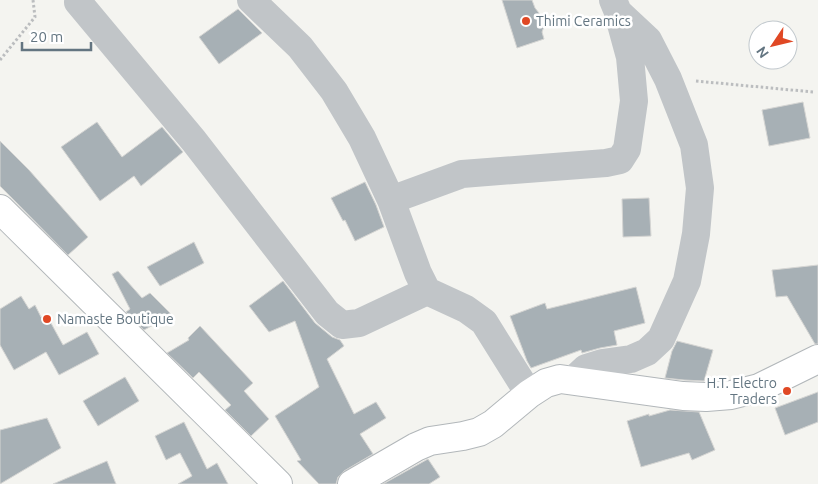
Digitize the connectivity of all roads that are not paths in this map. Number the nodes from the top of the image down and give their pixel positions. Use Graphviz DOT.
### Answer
graph roads {
  1 [pos="251,0"];
  2 [pos="78,2"];
  3 [pos="615,6"];
  4 [pos="391,200"];
  5 [pos="0,209"];
  6 [pos="427,291"];
  7 [pos="818,359"];
  8 [pos="573,380"];
  9 [pos="529,394"];
  10 [pos="278,484"];
  11 [pos="352,484"];
  1 -- 4 [label="street"];
  2 -- 6 [label="street"];
  3 -- 4 [label="street"];
  3 -- 8 [label="street"];
  4 -- 6 [label="street"];
  5 -- 10 [label="main road"];
  6 -- 9 [label="street"];
  7 -- 8 [label="main road"];
  8 -- 9 [label="main road"];
  9 -- 11 [label="main road"];
}
